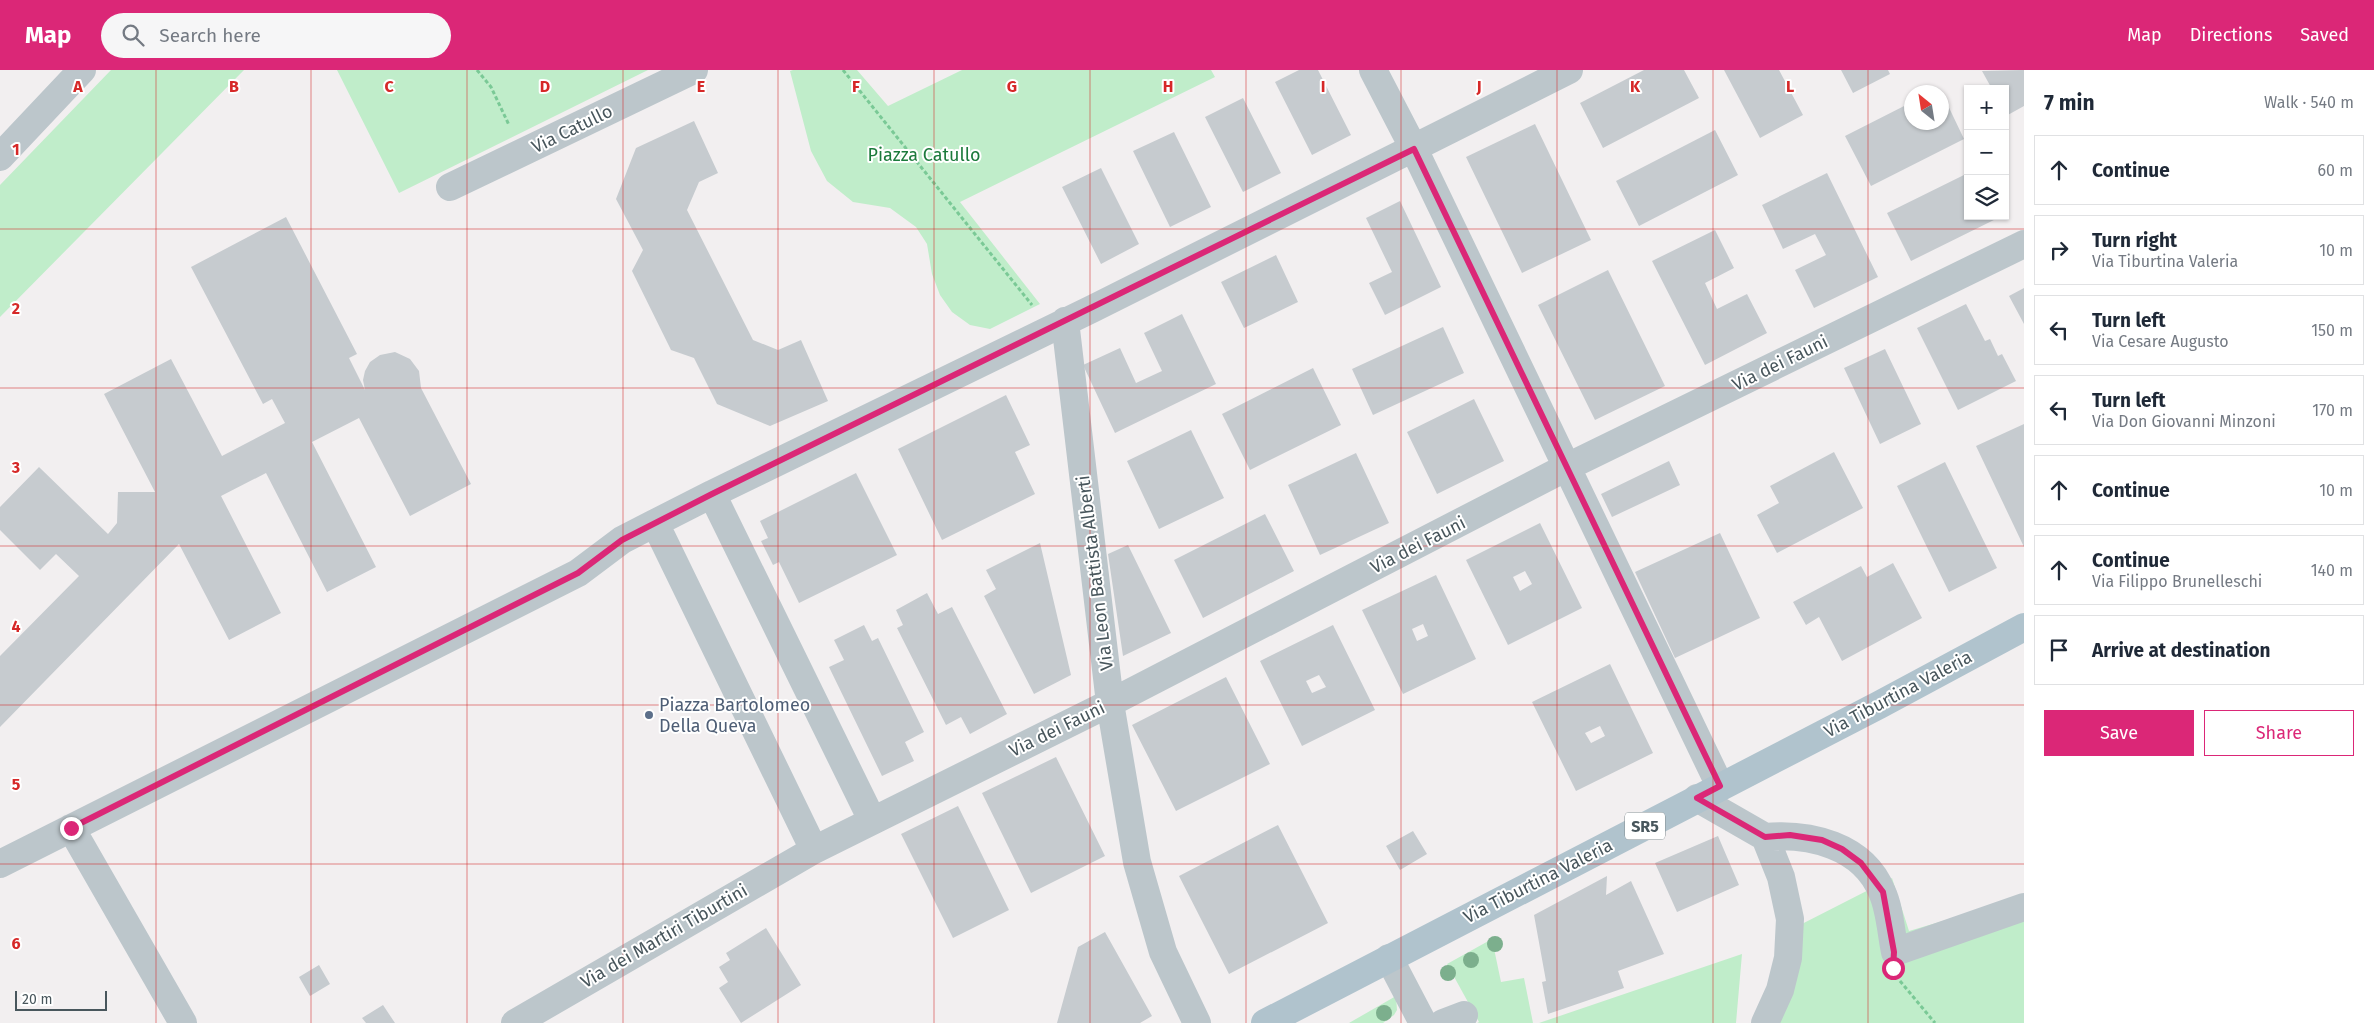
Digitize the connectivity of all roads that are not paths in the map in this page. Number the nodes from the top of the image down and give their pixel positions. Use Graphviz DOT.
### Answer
graph roads {
  1 [pos="82,70"];
  2 [pos="694,70"];
  3 [pos="1373,70"];
  4 [pos="1569,70"];
  5 [pos="1414,149"];
  6 [pos="0,157"];
  7 [pos="450,187"];
  8 [pos="2024,244"];
  9 [pos="1058,324"];
  10 [pos="1567,467"];
  11 [pos="712,494"];
  12 [pos="655,523"];
  13 [pos="2024,627"];
  14 [pos="1110,703"];
  15 [pos="1709,792"];
  16 [pos="872,820"];
  17 [pos="71,828"];
  18 [pos="1765,837"];
  19 [pos="814,850"];
  20 [pos="0,864"];
  21 [pos="2024,907"];
  22 [pos="1389,958"];
  23 [pos="183,1023"];
  24 [pos="515,1023"];
  25 [pos="1198,1023"];
  26 [pos="1265,1023"];
  27 [pos="1423,1023"];
  28 [pos="1765,1023"];
  1 -- 6 [label="street"];
  2 -- 7 [label="street, Via Catullo"];
  3 -- 5 [label="street"];
  4 -- 5 [label="street"];
  5 -- 9 [label="street"];
  5 -- 10 [label="street"];
  8 -- 10 [label="street, Via dei Fauni"];
  9 -- 11 [label="street"];
  9 -- 14 [label="street, Via Leon Battista Alberti"];
  10 -- 14 [label="street, Via dei Fauni"];
  10 -- 15 [label="street"];
  11 -- 12 [label="street"];
  11 -- 16 [label="street"];
  12 -- 17 [label="street"];
  12 -- 19 [label="street"];
  13 -- 15 [label="main road, Via Tiburtina Valeria / SR5"];
  14 -- 16 [label="street, Via dei Fauni"];
  14 -- 25 [label="street, Via Leon Battista Alberti"];
  15 -- 18 [label="street"];
  15 -- 22 [label="main road, Via Tiburtina Valeria / SR5"];
  16 -- 19 [label="street, Via dei Fauni"];
  17 -- 20 [label="street"];
  17 -- 23 [label="street"];
  18 -- 21 [label="street"];
  18 -- 28 [label="street"];
  19 -- 24 [label="street, Via dei Martiri Tiburtini"];
  22 -- 26 [label="main road, Via Tiburtina Valeria / SR5"];
  22 -- 27 [label="street"];
}
